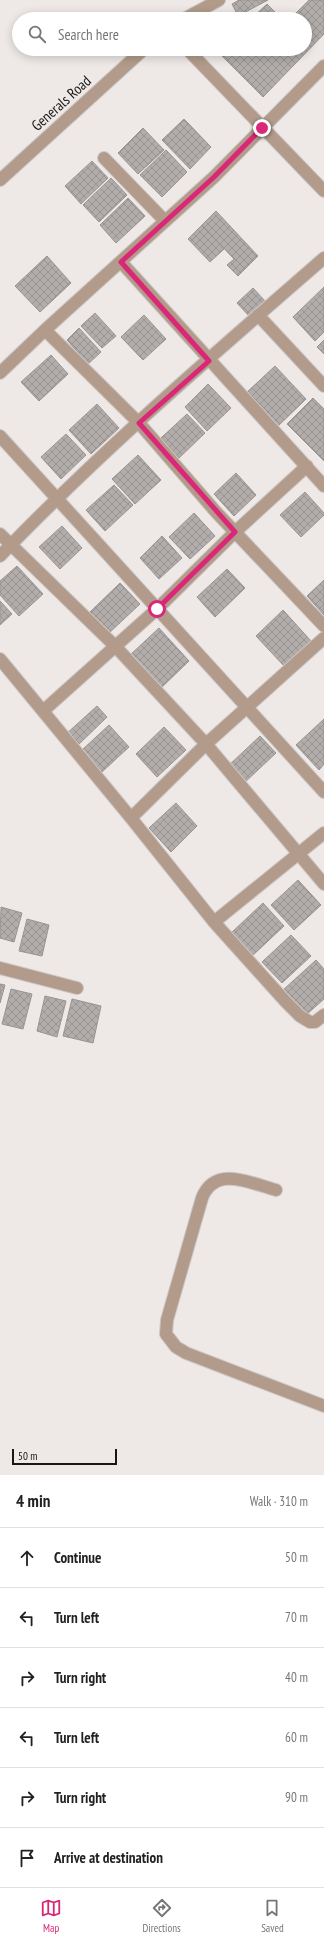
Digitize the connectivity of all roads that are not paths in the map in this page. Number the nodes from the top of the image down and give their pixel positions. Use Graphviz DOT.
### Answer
graph roads {
  1 [pos="219,0"];
  2 [pos="197,12"];
  3 [pos="136,56"];
  4 [pos="194,56"];
  5 [pos="324,66"];
  6 [pos="262,128"];
  7 [pos="104,158"];
  8 [pos="0,180"];
  9 [pos="324,191"];
  10 [pos="165,221"];
  11 [pos="324,258"];
  12 [pos="121,262"];
  13 [pos="258,316"];
  14 [pos="45,330"];
  15 [pos="209,361"];
  16 [pos="0,374"];
  17 [pos="324,386"];
  18 [pos="139,423"];
  19 [pos="0,436"];
  20 [pos="307,466"];
  21 [pos="324,486"];
  22 [pos="57,499"];
  23 [pos="235,532"];
  24 [pos="0,534"];
  25 [pos="10,546"];
  26 [pos="0,556"];
  27 [pos="157,609"];
  28 [pos="324,626"];
  29 [pos="324,638"];
  30 [pos="115,646"];
  31 [pos="0,658"];
  32 [pos="248,708"];
  33 [pos="43,710"];
  34 [pos="206,744"];
  35 [pos="324,792"];
  36 [pos="131,818"];
  37 [pos="324,833"];
  38 [pos="298,854"];
  39 [pos="324,884"];
  40 [pos="214,922"];
  41 [pos="0,968"];
  42 [pos="77,988"];
  43 [pos="324,1015"];
  44 [pos="276,1190"];
  45 [pos="324,1406"];
  1 -- 2 [label="street"];
  3 -- 8 [label="street, Generals Road"];
  4 -- 6 [label="street"];
  5 -- 6 [label="street"];
  6 -- 9 [label="street"];
  6 -- 10 [label="street"];
  7 -- 10 [label="street"];
  10 -- 12 [label="street"];
  11 -- 13 [label="street"];
  12 -- 14 [label="street"];
  12 -- 15 [label="street"];
  13 -- 15 [label="street"];
  13 -- 17 [label="street"];
  14 -- 16 [label="street"];
  14 -- 18 [label="street"];
  15 -- 18 [label="street"];
  15 -- 20 [label="street"];
  18 -- 22 [label="street"];
  18 -- 23 [label="street"];
  19 -- 22 [label="street"];
  20 -- 21 [label="street"];
  20 -- 23 [label="street"];
  22 -- 25 [label="street"];
  22 -- 27 [label="street"];
  23 -- 27 [label="street"];
  23 -- 28 [label="street"];
  24 -- 25 [label="street"];
  25 -- 26 [label="street"];
  25 -- 30 [label="street"];
  27 -- 30 [label="street"];
  27 -- 32 [label="street"];
  29 -- 32 [label="street"];
  30 -- 33 [label="street"];
  30 -- 34 [label="street"];
  31 -- 33 [label="street"];
  32 -- 34 [label="street"];
  32 -- 35 [label="street"];
  33 -- 36 [label="street"];
  34 -- 36 [label="street"];
  34 -- 38 [label="street"];
  36 -- 40 [label="street"];
  37 -- 38 [label="street"];
  38 -- 39 [label="street"];
  38 -- 40 [label="street"];
  40 -- 43 [label="street"];
  41 -- 42 [label="street"];
  44 -- 45 [label="street"];
}
